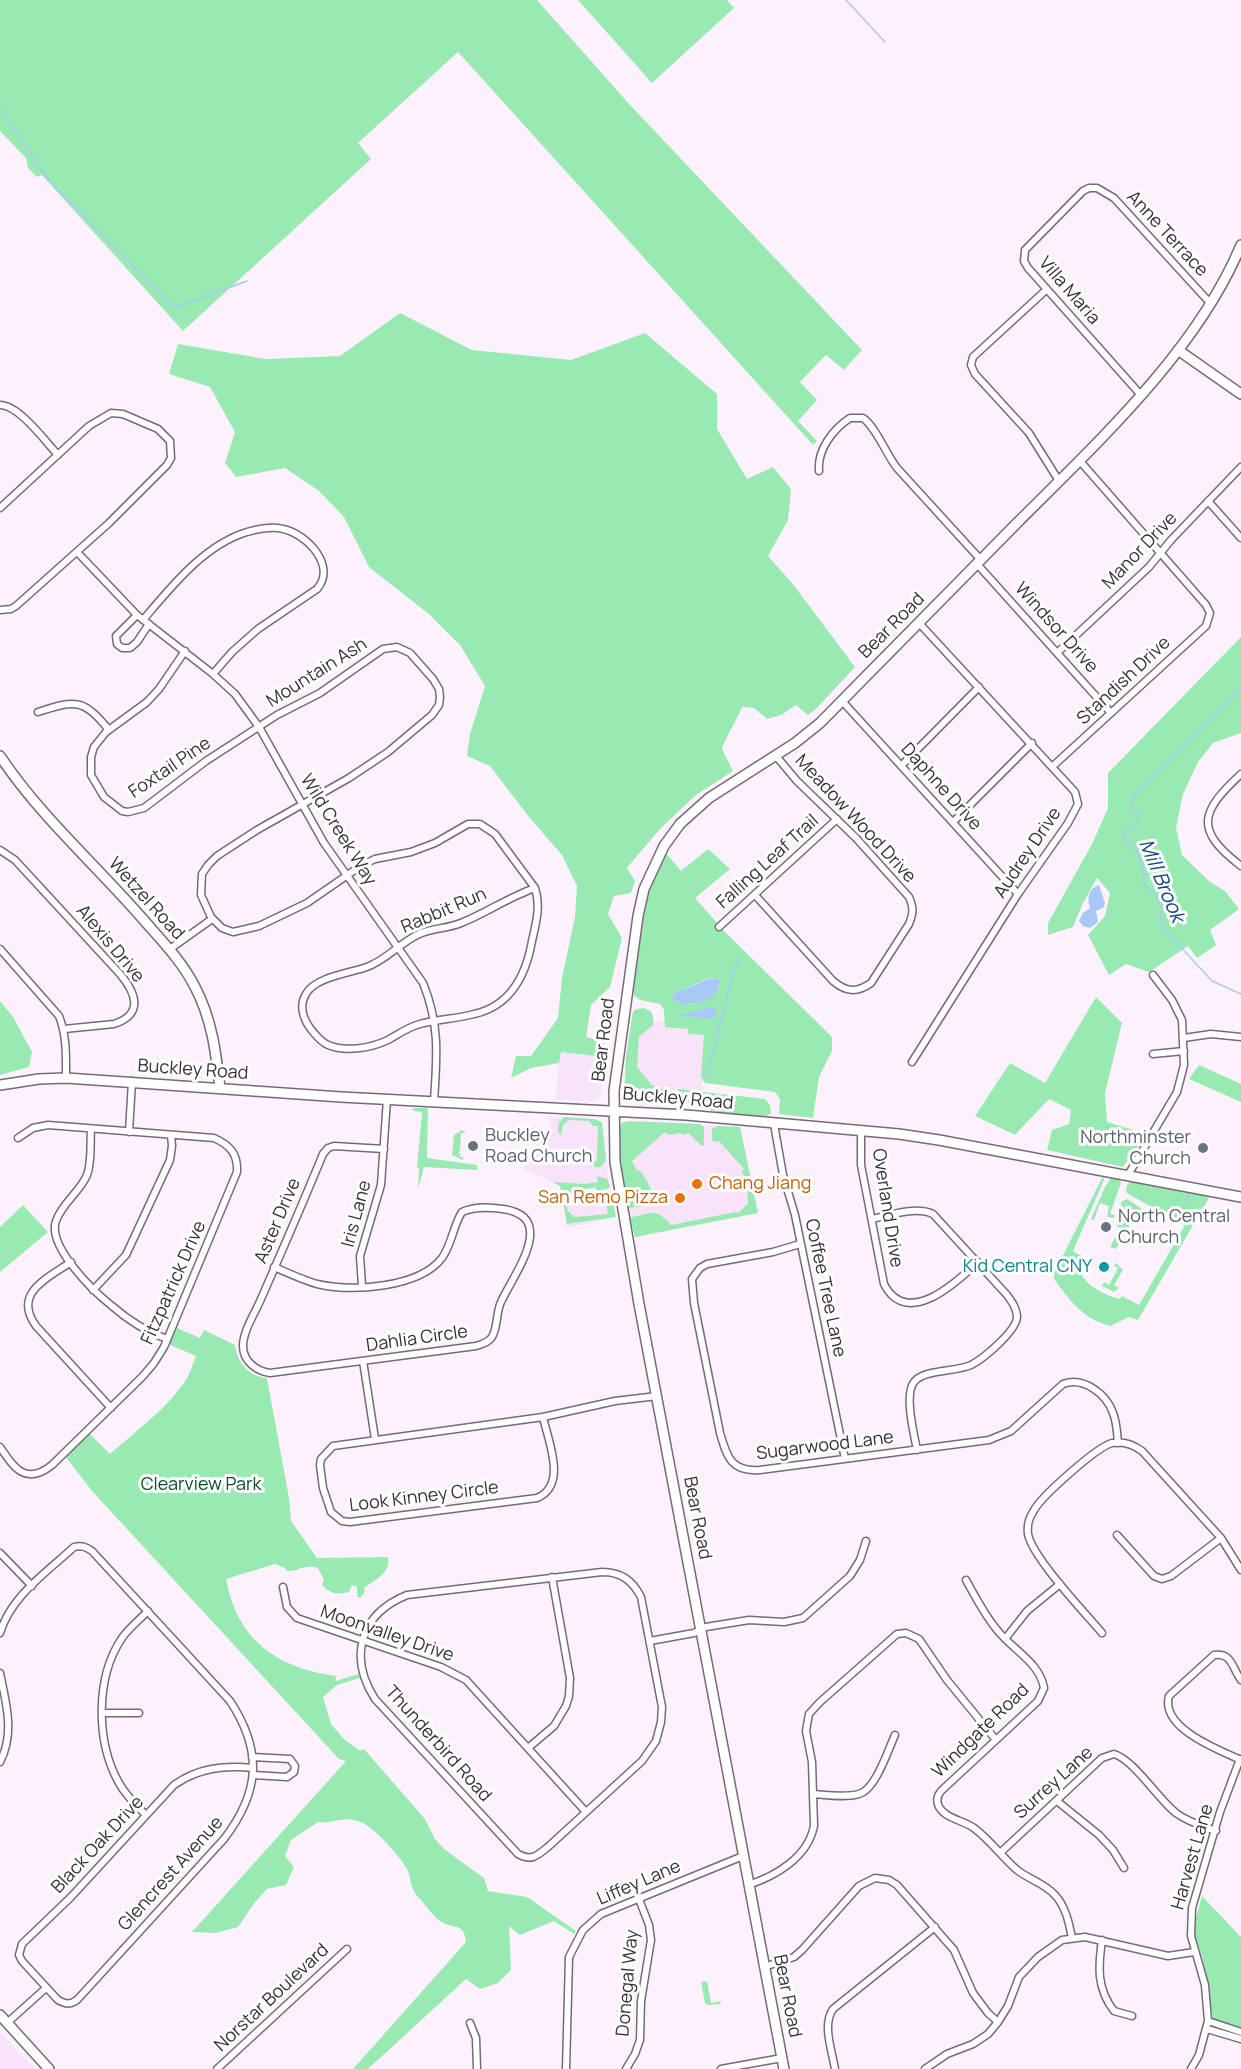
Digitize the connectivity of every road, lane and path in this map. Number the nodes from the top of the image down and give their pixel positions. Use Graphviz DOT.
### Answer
graph roads {
  1 [pos="1097,188"];
  2 [pos="1241,244"];
  3 [pos="1046,290"];
  4 [pos="1211,304"];
  5 [pos="1178,350"];
  6 [pos="1140,394"];
  7 [pos="1241,394"];
  8 [pos="0,405"];
  9 [pos="58,455"];
  10 [pos="1079,460"];
  11 [pos="1241,468"];
  12 [pos="819,471"];
  13 [pos="1059,480"];
  14 [pos="1208,501"];
  15 [pos="0,508"];
  16 [pos="1241,538"];
  17 [pos="77,552"];
  18 [pos="1161,552"];
  19 [pos="979,562"];
  20 [pos="0,610"];
  21 [pos="143,620"];
  22 [pos="919,623"];
  23 [pos="185,651"];
  24 [pos="1058,652"];
  25 [pos="213,674"];
  26 [pos="979,687"];
  27 [pos="842,701"];
  28 [pos="38,712"];
  29 [pos="1111,713"];
  30 [pos="259,727"];
  31 [pos="109,730"];
  32 [pos="1032,743"];
  33 [pos="0,756"];
  34 [pos="776,756"];
  35 [pos="901,766"];
  36 [pos="1053,766"];
  37 [pos="1241,774"];
  38 [pos="302,804"];
  39 [pos="837,819"];
  40 [pos="953,822"];
  41 [pos="0,850"];
  42 [pos="1241,866"];
  43 [pos="346,876"];
  44 [pos="535,888"];
  45 [pos="1018,894"];
  46 [pos="755,895"];
  47 [pos="212,919"];
  48 [pos="719,927"];
  49 [pos="399,947"];
  50 [pos="0,949"];
  51 [pos="170,949"];
  52 [pos="1154,975"];
  53 [pos="435,1021"];
  54 [pos="64,1029"];
  55 [pos="1241,1037"];
  56 [pos="1184,1038"];
  57 [pos="1184,1051"];
  58 [pos="1153,1054"];
  59 [pos="912,1062"];
  60 [pos="66,1078"];
  61 [pos="132,1082"];
  62 [pos="0,1085"];
  63 [pos="220,1088"];
  64 [pos="387,1099"];
  65 [pos="434,1101"];
  66 [pos="614,1110"];
  67 [pos="774,1124"];
  68 [pos="91,1129"];
  69 [pos="861,1131"];
  70 [pos="129,1132"];
  71 [pos="171,1135"];
  72 [pos="18,1138"];
  73 [pos="384,1149"];
  74 [pos="1128,1175"];
  75 [pos="1241,1197"];
  76 [pos="872,1219"];
  77 [pos="800,1244"];
  78 [pos="71,1262"];
  79 [pos="978,1262"];
  80 [pos="274,1267"];
  81 [pos="362,1286"];
  82 [pos="93,1290"];
  83 [pos="167,1339"];
  84 [pos="248,1360"];
  85 [pos="363,1361"];
  86 [pos="657,1396"];
  87 [pos="111,1408"];
  88 [pos="543,1417"];
  89 [pos="375,1439"];
  90 [pos="1118,1443"];
  91 [pos="0,1447"];
  92 [pos="917,1450"];
  93 [pos="845,1459"];
  94 [pos="1117,1535"];
  95 [pos="1221,1538"];
  96 [pos="866,1541"];
  97 [pos="0,1553"];
  98 [pos="1241,1570"];
  99 [pos="552,1577"];
  100 [pos="966,1580"];
  101 [pos="1060,1584"];
  102 [pos="32,1586"];
  103 [pos="283,1587"];
  104 [pos="148,1611"];
  105 [pos="701,1629"];
  106 [pos="0,1633"];
  107 [pos="1102,1633"];
  108 [pos="1005,1639"];
  109 [pos="362,1641"];
  110 [pos="650,1641"];
  111 [pos="0,1673"];
  112 [pos="1241,1680"];
  113 [pos="102,1713"];
  114 [pos="139,1713"];
  115 [pos="895,1735"];
  116 [pos="996,1740"];
  117 [pos="528,1748"];
  118 [pos="252,1757"];
  119 [pos="1240,1760"];
  120 [pos="0,1762"];
  121 [pos="253,1772"];
  122 [pos="813,1794"];
  123 [pos="1057,1801"];
  124 [pos="586,1812"];
  125 [pos="146,1815"];
  126 [pos="1216,1831"];
  127 [pos="1000,1853"];
  128 [pos="743,1856"];
  129 [pos="1124,1868"];
  130 [pos="748,1885"];
  131 [pos="639,1899"];
  132 [pos="935,1927"];
  133 [pos="1072,1938"];
  134 [pos="1102,1940"];
  135 [pos="347,1949"];
  136 [pos="1194,1952"];
  137 [pos="765,1967"];
  138 [pos="46,1988"];
  139 [pos="0,2015"];
  140 [pos="1132,2016"];
  141 [pos="998,2022"];
  142 [pos="7,2023"];
  143 [pos="470,2023"];
  144 [pos="1207,2025"];
  145 [pos="1241,2032"];
  146 [pos="1241,2039"];
  147 [pos="782,2058"];
  148 [pos="49,2069"];
  149 [pos="218,2069"];
  150 [pos="477,2069"];
  151 [pos="566,2069"];
  152 [pos="626,2069"];
  153 [pos="721,2069"];
  154 [pos="784,2069"];
  155 [pos="835,2069"];
  156 [pos="925,2069"];
  157 [pos="1191,2069"];
  1 -- 3 [label="street, Villa Maria"];
  1 -- 4 [label="street, Anne Terrace"];
  2 -- 4 [label="street, Bear Road"];
  3 -- 6 [label="street, Villa Maria"];
  3 -- 13 [label="street"];
  4 -- 5 [label="street, Bear Road"];
  5 -- 6 [label="street, Bear Road"];
  5 -- 7 [label="street"];
  6 -- 10 [label="street, Bear Road"];
  8 -- 9 [label="street"];
  9 -- 15 [label="street"];
  9 -- 17 [label="street"];
  10 -- 13 [label="street, Bear Road"];
  10 -- 18 [label="street"];
  11 -- 14 [label="street, Manor Drive"];
  12 -- 19 [label="street, Windsor Drive"];
  13 -- 19 [label="street, Bear Road"];
  14 -- 16 [label="street"];
  14 -- 18 [label="street, Manor Drive"];
  17 -- 20 [label="street"];
  17 -- 21 [label="street, Wild Creek Way"];
  18 -- 24 [label="street, Manor Drive"];
  18 -- 29 [label="street, Standish Drive"];
  19 -- 22 [label="street, Bear Road"];
  19 -- 24 [label="street, Windsor Drive"];
  21 -- 21 [label="street"];
  21 -- 23 [label="street, Wild Creek Way"];
  21 -- 25 [label="street"];
  22 -- 26 [label="street, Audrey Drive"];
  22 -- 27 [label="street, Bear Road"];
  23 -- 25 [label="street, Wild Creek Way"];
  23 -- 31 [label="street, Foxtail Pine"];
  24 -- 29 [label="street, Windsor Drive"];
  25 -- 30 [label="street, Wild Creek Way"];
  26 -- 32 [label="street, Audrey Drive"];
  26 -- 35 [label="street"];
  27 -- 34 [label="street, Bear Road"];
  27 -- 35 [label="street, Daphne Drive"];
  28 -- 31 [label="street"];
  29 -- 36 [label="street, Standish Drive"];
  30 -- 31 [label="street, Foxtail Pine"];
  30 -- 38 [label="street, Wild Creek Way"];
  30 -- 38 [label="street, Mountain Ash"];
  32 -- 36 [label="street, Audrey Drive"];
  32 -- 40 [label="street"];
  33 -- 51 [label="street, Wetzel Road"];
  34 -- 39 [label="street, Meadow Wood Drive"];
  34 -- 66 [label="street, Bear Road"];
  35 -- 40 [label="street, Daphne Drive"];
  36 -- 45 [label="street, Audrey Drive"];
  37 -- 42 [label="street"];
  38 -- 43 [label="street, Wild Creek Way"];
  38 -- 47 [label="street"];
  39 -- 46 [label="street, Falling Leaf Trail"];
  39 -- 46 [label="street, Meadow Wood Drive"];
  40 -- 45 [label="street, Daphne Drive"];
  41 -- 54 [label="street, Alexis Drive"];
  43 -- 44 [label="street"];
  43 -- 47 [label="street"];
  43 -- 49 [label="street, Wild Creek Way"];
  44 -- 49 [label="street, Rabbit Run"];
  44 -- 53 [label="street, Rabbit Run"];
  45 -- 59 [label="street, Audrey Drive"];
  46 -- 48 [label="street, Falling Leaf Trail"];
  47 -- 51 [label="street"];
  49 -- 53 [label="street, Wild Creek Way"];
  49 -- 53 [label="street, Rabbit Run"];
  50 -- 54 [label="street"];
  51 -- 63 [label="street, Wetzel Road"];
  52 -- 56 [label="street"];
  53 -- 65 [label="street, Wild Creek Way"];
  54 -- 60 [label="street"];
  55 -- 56 [label="street"];
  56 -- 57 [label="street"];
  57 -- 58 [label="street"];
  57 -- 74 [label="street"];
  60 -- 61 [label="street, Buckley Road"];
  60 -- 62 [label="street, Buckley Road"];
  61 -- 63 [label="street, Buckley Road"];
  61 -- 70 [label="street"];
  63 -- 64 [label="street, Buckley Road"];
  64 -- 65 [label="street, Buckley Road"];
  64 -- 73 [label="street, Iris Lane"];
  65 -- 66 [label="street, Buckley Road"];
  66 -- 67 [label="street, Buckley Road"];
  66 -- 86 [label="street, Bear Road"];
  67 -- 69 [label="street, Buckley Road"];
  67 -- 77 [label="street, Coffee Tree Lane"];
  68 -- 70 [label="street, Fitzpatrick Drive"];
  68 -- 72 [label="street, Fitzpatrick Drive"];
  68 -- 78 [label="street"];
  69 -- 74 [label="street, Buckley Road"];
  69 -- 76 [label="street, Overland Drive"];
  70 -- 71 [label="street, Fitzpatrick Drive"];
  71 -- 82 [label="street"];
  71 -- 83 [label="street, Fitzpatrick Drive"];
  73 -- 80 [label="street, Aster Drive"];
  73 -- 81 [label="street, Iris Lane"];
  74 -- 75 [label="street, Buckley Road"];
  76 -- 79 [label="street"];
  76 -- 79 [label="street, Overland Drive"];
  77 -- 93 [label="street, Coffee Tree Lane"];
  77 -- 93 [label="street, Sugarwood Lane"];
  78 -- 82 [label="street"];
  78 -- 87 [label="street"];
  79 -- 92 [label="street"];
  80 -- 81 [label="street, Dahlia Circle"];
  80 -- 84 [label="street, Aster Drive"];
  81 -- 85 [label="street, Dahlia Circle"];
  82 -- 83 [label="street"];
  83 -- 87 [label="street, Fitzpatrick Drive"];
  84 -- 85 [label="street, Dahlia Circle"];
  85 -- 89 [label="street"];
  86 -- 88 [label="street, Look Kinney Circle"];
  86 -- 105 [label="street, Bear Road"];
  87 -- 91 [label="street, Fitzpatrick Drive"];
  88 -- 89 [label="street, Look Kinney Circle"];
  88 -- 89 [label="street, Look Kinney Circle"];
  90 -- 92 [label="street, Sugarwood Lane"];
  90 -- 95 [label="street"];
  90 -- 101 [label="street"];
  92 -- 93 [label="street, Sugarwood Lane"];
  94 -- 95 [label="street"];
  95 -- 98 [label="street"];
  96 -- 105 [label="street"];
  97 -- 102 [label="street"];
  99 -- 109 [label="street, Thunderbird Road"];
  99 -- 110 [label="street, Thunderbird Road"];
  99 -- 117 [label="street"];
  100 -- 108 [label="street, Windgate Road"];
  101 -- 107 [label="street"];
  101 -- 108 [label="street"];
  102 -- 104 [label="street, Glencrest Avenue"];
  102 -- 106 [label="street"];
  103 -- 109 [label="street, Moonvalley Drive"];
  104 -- 113 [label="street"];
  104 -- 118 [label="street, Glencrest Avenue"];
  105 -- 110 [label="street"];
  105 -- 128 [label="street, Bear Road"];
  108 -- 116 [label="street, Windgate Road"];
  109 -- 117 [label="street, Moonvalley Drive"];
  109 -- 124 [label="street, Thunderbird Road"];
  110 -- 124 [label="street, Thunderbird Road"];
  111 -- 120 [label="street"];
  112 -- 119 [label="street"];
  113 -- 114 [label="street"];
  113 -- 125 [label="street"];
  115 -- 122 [label="street"];
  116 -- 122 [label="street"];
  116 -- 127 [label="street, Windgate Road"];
  117 -- 124 [label="street, Moonvalley Drive"];
  118 -- 121 [label="street, Glencrest Avenue"];
  118 -- 121 [label="street, Black Oak Drive"];
  119 -- 126 [label="street, Harvest Lane"];
  121 -- 125 [label="street, Black Oak Drive"];
  121 -- 138 [label="street, Glencrest Avenue"];
  122 -- 130 [label="street"];
  123 -- 126 [label="street, Surrey Lane"];
  123 -- 127 [label="street, Surrey Lane"];
  123 -- 129 [label="street"];
  125 -- 138 [label="street, Black Oak Drive"];
  126 -- 136 [label="street, Harvest Lane"];
  127 -- 133 [label="street, Windgate Road"];
  128 -- 130 [label="street, Bear Road"];
  128 -- 131 [label="street, Liffey Lane"];
  130 -- 137 [label="street, Bear Road"];
  131 -- 151 [label="street, Liffey Lane"];
  131 -- 152 [label="street, Donegal Way"];
  132 -- 137 [label="street"];
  132 -- 141 [label="street"];
  132 -- 155 [label="street"];
  133 -- 134 [label="street"];
  133 -- 141 [label="street"];
  134 -- 136 [label="street"];
  134 -- 140 [label="street"];
  135 -- 149 [label="street, Norstar Boulevard"];
  136 -- 144 [label="street, Harvest Lane"];
  137 -- 147 [label="street, Bear Road"];
  138 -- 142 [label="street"];
  139 -- 142 [label="street"];
  141 -- 156 [label="street"];
  142 -- 148 [label="street"];
  143 -- 150 [label="street"];
  144 -- 145 [label="street"];
  144 -- 146 [label="street"];
  144 -- 157 [label="street, Harvest Lane"];
  147 -- 153 [label="street"];
  147 -- 154 [label="street, Bear Road"];
}
